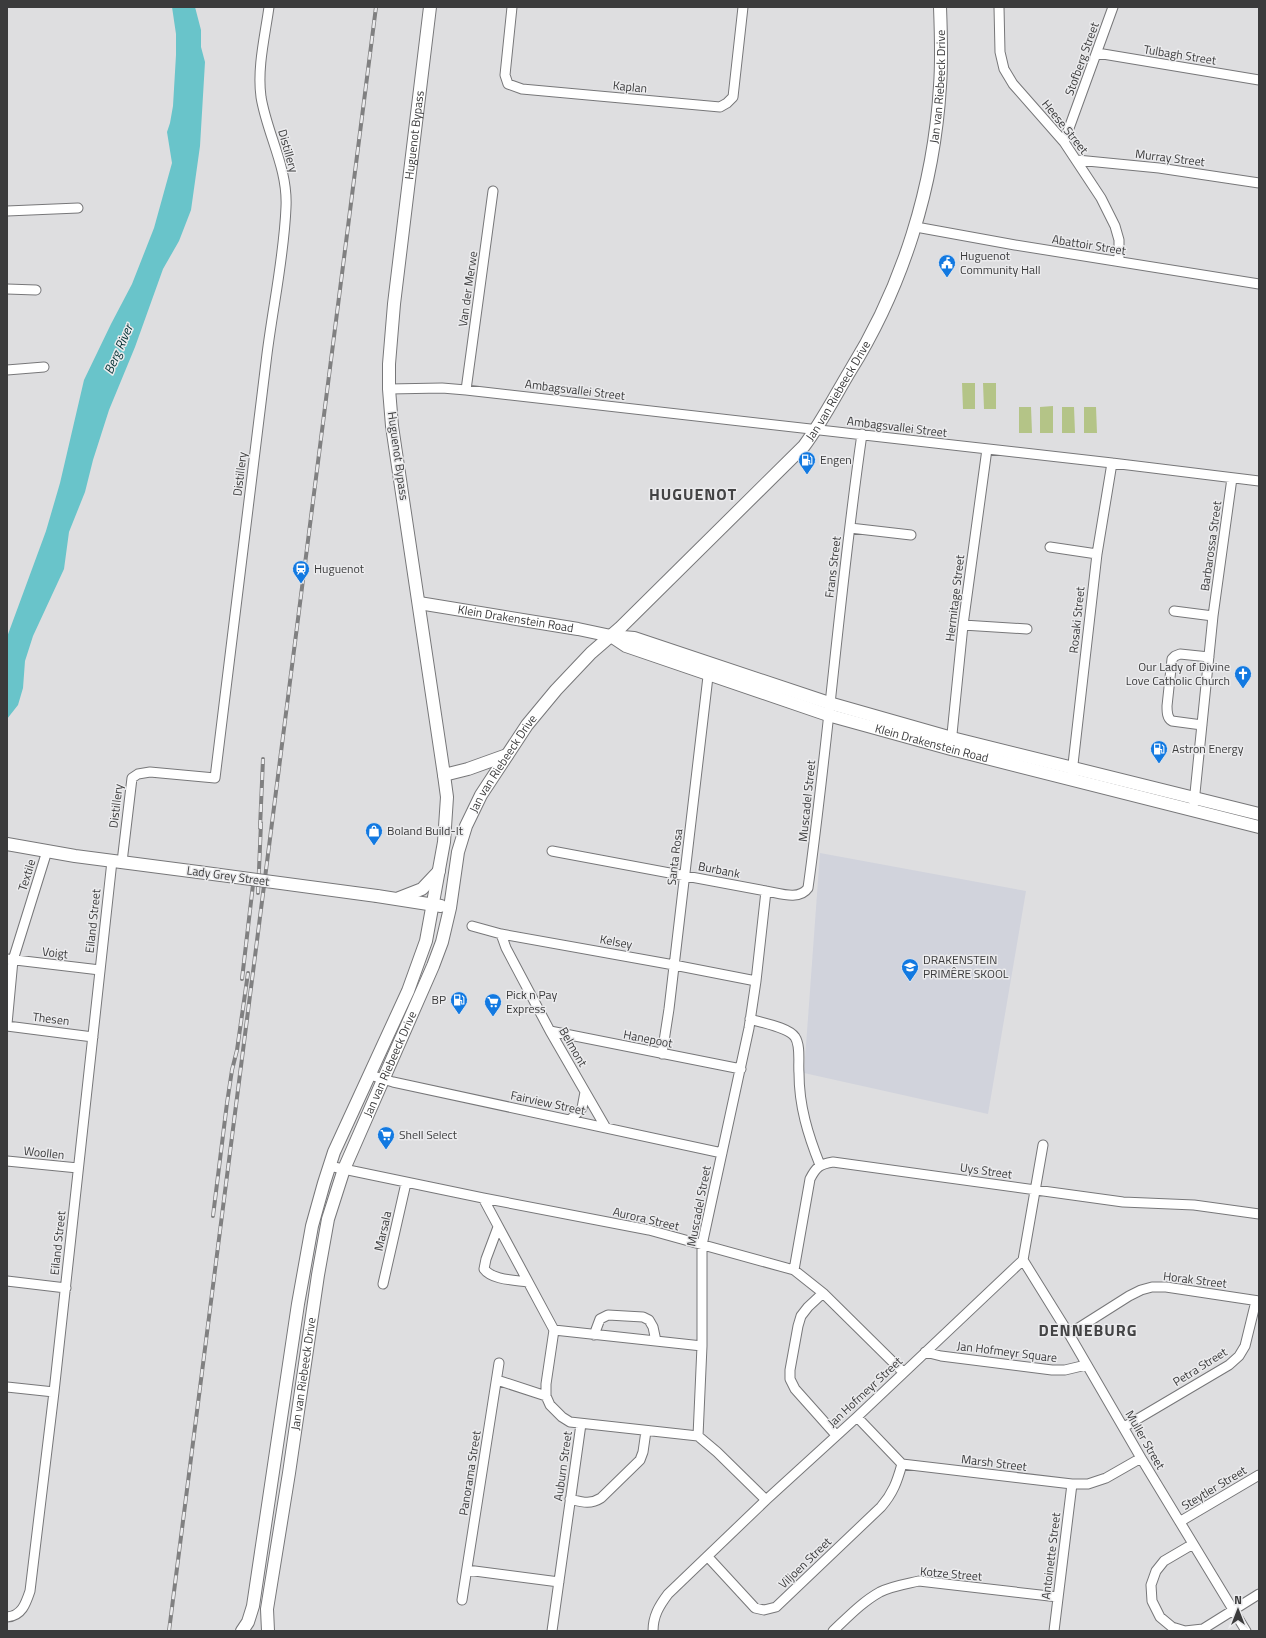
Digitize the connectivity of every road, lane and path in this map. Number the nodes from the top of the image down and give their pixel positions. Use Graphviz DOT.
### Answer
graph roads {
  1 [pos="269,7"];
  2 [pos="430,7"];
  3 [pos="512,7"];
  4 [pos="743,7"];
  5 [pos="940,7"];
  6 [pos="999,7"];
  7 [pos="1113,7"];
  8 [pos="1097,53"];
  9 [pos="1259,80"];
  10 [pos="1064,142"];
  11 [pos="1077,160"];
  12 [pos="1259,183"];
  13 [pos="493,191"];
  14 [pos="78,208"];
  15 [pos="7,211"];
  16 [pos="916,227"];
  17 [pos="1119,261"];
  18 [pos="1259,284"];
  19 [pos="7,289"];
  20 [pos="36,290"];
  21 [pos="44,368"];
  22 [pos="7,370"];
  23 [pos="389,389"];
  24 [pos="466,390"];
  25 [pos="817,429"];
  26 [pos="862,434"];
  27 [pos="987,449"];
  28 [pos="1112,463"];
  29 [pos="1232,478"];
  30 [pos="1259,481"];
  31 [pos="850,528"];
  32 [pos="911,535"];
  33 [pos="1050,547"];
  34 [pos="1097,554"];
  35 [pos="419,603"];
  36 [pos="1174,611"];
  37 [pos="1213,616"];
  38 [pos="963,625"];
  39 [pos="1026,629"];
  40 [pos="612,636"];
  41 [pos="1209,657"];
  42 [pos="708,668"];
  43 [pos="829,703"];
  44 [pos="828,715"];
  45 [pos="1202,725"];
  46 [pos="951,744"];
  47 [pos="507,755"];
  48 [pos="1073,768"];
  49 [pos="444,776"];
  50 [pos="1071,780"];
  51 [pos="1195,798"];
  52 [pos="1193,811"];
  53 [pos="1259,814"];
  54 [pos="1259,827"];
  55 [pos="7,844"];
  56 [pos="46,851"];
  57 [pos="552,851"];
  58 [pos="117,861"];
  59 [pos="440,870"];
  60 [pos="685,876"];
  61 [pos="808,888"];
  62 [pos="766,891"];
  63 [pos="396,899"];
  64 [pos="434,904"];
  65 [pos="450,908"];
  66 [pos="472,926"];
  67 [pos="501,934"];
  68 [pos="10,960"];
  69 [pos="674,965"];
  70 [pos="100,970"];
  71 [pos="756,981"];
  72 [pos="750,1019"];
  73 [pos="7,1025"];
  74 [pos="550,1031"];
  75 [pos="93,1037"];
  76 [pos="662,1054"];
  77 [pos="741,1069"];
  78 [pos="370,1074"];
  79 [pos="383,1078"];
  80 [pos="585,1092"];
  81 [pos="570,1120"];
  82 [pos="606,1128"];
  83 [pos="1043,1145"];
  84 [pos="722,1153"];
  85 [pos="7,1161"];
  86 [pos="820,1165"];
  87 [pos="329,1166"];
  88 [pos="78,1168"];
  89 [pos="344,1169"];
  90 [pos="406,1182"];
  91 [pos="1036,1190"];
  92 [pos="483,1198"];
  93 [pos="1259,1214"];
  94 [pos="498,1227"];
  95 [pos="702,1245"];
  96 [pos="1023,1260"];
  97 [pos="794,1270"];
  98 [pos="7,1281"];
  99 [pos="528,1282"];
  100 [pos="383,1284"];
  101 [pos="66,1288"];
  102 [pos="823,1293"];
  103 [pos="1258,1301"];
  104 [pos="554,1330"];
  105 [pos="1069,1334"];
  106 [pos="594,1335"];
  107 [pos="656,1341"];
  108 [pos="702,1346"];
  109 [pos="925,1352"];
  110 [pos="499,1363"];
  111 [pos="1086,1365"];
  112 [pos="903,1372"];
  113 [pos="497,1380"];
  114 [pos="7,1387"];
  115 [pos="54,1392"];
  116 [pos="546,1396"];
  117 [pos="857,1417"];
  118 [pos="581,1424"];
  119 [pos="1124,1427"];
  120 [pos="646,1431"];
  121 [pos="836,1435"];
  122 [pos="698,1436"];
  123 [pos="1141,1458"];
  124 [pos="902,1464"];
  125 [pos="1259,1475"];
  126 [pos="1072,1484"];
  127 [pos="570,1498"];
  128 [pos="766,1500"];
  129 [pos="1181,1521"];
  130 [pos="1193,1544"];
  131 [pos="708,1557"];
  132 [pos="467,1570"];
  133 [pos="559,1582"];
  134 [pos="1259,1594"];
  135 [pos="1058,1597"];
  136 [pos="462,1600"];
  137 [pos="1234,1610"];
  138 [pos="7,1617"];
  139 [pos="242,1631"];
  140 [pos="268,1631"];
  141 [pos="552,1631"];
  142 [pos="652,1631"];
  143 [pos="833,1631"];
  144 [pos="1054,1631"];
  145 [pos="1246,1631"];
  1 -- 58 [label="street, Distillery"];
  2 -- 23 [label="main road, Huguenot Bypass"];
  3 -- 4 [label="street, Kaplan"];
  5 -- 16 [label="main road, Jan van Riebeeck Drive"];
  6 -- 10 [label="street, Heese Street"];
  7 -- 8 [label="street, Stofberg Street"];
  8 -- 9 [label="street, Tulbagh Street"];
  8 -- 10 [label="street, Stofberg Street"];
  10 -- 11 [label="street, Heese Street"];
  11 -- 12 [label="street, Murray Street"];
  11 -- 17 [label="street, Heese Street"];
  13 -- 24 [label="street, Van der Merwe"];
  14 -- 15 [label="street"];
  16 -- 17 [label="street, Abattoir Street"];
  16 -- 25 [label="main road, Jan van Riebeeck Drive"];
  17 -- 18 [label="street, Abattoir Street"];
  19 -- 20 [label="street"];
  21 -- 22 [label="street"];
  23 -- 24 [label="street, Ambagsvallei Street"];
  23 -- 35 [label="main road, Huguenot Bypass"];
  24 -- 25 [label="street, Ambagsvallei Street"];
  25 -- 26 [label="street, Ambagsvallei Street"];
  25 -- 40 [label="main road, Jan van Riebeeck Drive"];
  26 -- 27 [label="street, Ambagsvallei Street"];
  26 -- 31 [label="street, Frans Street"];
  27 -- 28 [label="street, Ambagsvallei Street"];
  27 -- 38 [label="street, Hermitage Street"];
  28 -- 29 [label="street, Ambagsvallei Street"];
  28 -- 34 [label="street, Rosaki Street"];
  29 -- 30 [label="street, Ambagsvallei Street"];
  29 -- 37 [label="street, Barbarossa Street"];
  31 -- 32 [label="street"];
  31 -- 43 [label="street, Frans Street"];
  33 -- 34 [label="street"];
  34 -- 48 [label="street, Rosaki Street"];
  35 -- 40 [label="main road, Klein Drakenstein Road"];
  35 -- 49 [label="main road, Huguenot Bypass"];
  36 -- 37 [label="street"];
  37 -- 41 [label="street, Barbarossa Street"];
  38 -- 39 [label="street"];
  38 -- 46 [label="street, Hermitage Street"];
  40 -- 42 [label="main road, Klein Drakenstein Road"];
  40 -- 47 [label="main road, Jan van Riebeeck Drive"];
  41 -- 45 [label="street, Barbarossa Street"];
  41 -- 45 [label="street"];
  42 -- 43 [label="main road, Klein Drakenstein Road"];
  42 -- 44 [label="main road, Klein Drakenstein Road"];
  42 -- 60 [label="street, Santa Rosa"];
  43 -- 44 [label="street, Frans Street"];
  43 -- 46 [label="main road, Klein Drakenstein Road"];
  44 -- 46 [label="main road, Klein Drakenstein Road"];
  44 -- 61 [label="street, Muscadel Street"];
  45 -- 51 [label="street, Barbarossa Street"];
  46 -- 48 [label="main road, Klein Drakenstein Road"];
  46 -- 50 [label="main road, Klein Drakenstein Road"];
  47 -- 49 [label="main road"];
  47 -- 65 [label="main road, Jan van Riebeeck Drive"];
  48 -- 50 [label="street, Rosaki Street"];
  48 -- 51 [label="main road, Klein Drakenstein Road"];
  49 -- 59 [label="main road, Huguenot Bypass"];
  50 -- 52 [label="main road, Klein Drakenstein Road"];
  51 -- 52 [label="street, Barbarossa Street"];
  51 -- 53 [label="main road, Klein Drakenstein Road"];
  52 -- 54 [label="main road, Klein Drakenstein Road"];
  55 -- 56 [label="main road, Lady Grey Street"];
  56 -- 58 [label="main road, Lady Grey Street"];
  56 -- 68 [label="street, Textile"];
  57 -- 60 [label="street, Burbank"];
  58 -- 63 [label="main road, Lady Grey Street, bridge"];
  58 -- 70 [label="street, Eiland Street"];
  59 -- 63 [label="main road"];
  59 -- 64 [label="main road, Huguenot Bypass"];
  60 -- 62 [label="street, Burbank"];
  60 -- 69 [label="street, Santa Rosa"];
  61 -- 62 [label="street, Burbank"];
  62 -- 71 [label="street, Muscadel Street"];
  63 -- 64 [label="main road, Lady Grey Street"];
  64 -- 65 [label="main road, Lady Grey Street"];
  64 -- 78 [label="main road, Jan van Riebeeck Drive"];
  65 -- 79 [label="main road, Jan van Riebeeck Drive"];
  66 -- 67 [label="street, Kelsey"];
  67 -- 69 [label="street, Kelsey"];
  67 -- 74 [label="street, Belmont"];
  68 -- 70 [label="street, Voigt"];
  68 -- 73 [label="street, Textile"];
  69 -- 71 [label="street, Kelsey"];
  69 -- 76 [label="street, Santa Rosa"];
  70 -- 75 [label="street, Eiland Street"];
  71 -- 72 [label="street, Muscadel Street"];
  72 -- 77 [label="street, Muscadel Street"];
  72 -- 86 [label="street"];
  73 -- 75 [label="street, Thesen"];
  74 -- 76 [label="street, Hanepoot"];
  74 -- 80 [label="street, Belmont"];
  75 -- 88 [label="street, Eiland Street"];
  76 -- 77 [label="street, Hanepoot"];
  77 -- 84 [label="street, Muscadel Street"];
  78 -- 79 [label="street, Fairview Street"];
  78 -- 87 [label="main road, Jan van Riebeeck Drive"];
  79 -- 81 [label="street, Fairview Street"];
  79 -- 89 [label="main road, Jan van Riebeeck Drive"];
  80 -- 81 [label="street"];
  80 -- 82 [label="street, Belmont"];
  81 -- 82 [label="street, Fairview Street"];
  82 -- 84 [label="street, Fairview Street"];
  83 -- 91 [label="street"];
  84 -- 95 [label="street, Muscadel Street"];
  85 -- 88 [label="street, Woollen"];
  86 -- 91 [label="street, Uys Street"];
  86 -- 97 [label="street"];
  87 -- 89 [label="street, Aurora Street"];
  87 -- 139 [label="main road, Jan van Riebeeck Drive"];
  88 -- 101 [label="street, Eiland Street"];
  89 -- 90 [label="street, Aurora Street"];
  89 -- 140 [label="main road, Jan van Riebeeck Drive"];
  90 -- 92 [label="street, Aurora Street"];
  90 -- 100 [label="street, Marsala"];
  91 -- 93 [label="street, Uys Street"];
  91 -- 96 [label="street"];
  92 -- 94 [label="street"];
  92 -- 95 [label="street, Aurora Street"];
  94 -- 99 [label="street"];
  94 -- 99 [label="street"];
  95 -- 97 [label="street, Aurora Street"];
  95 -- 108 [label="street, Muscadel Street"];
  96 -- 105 [label="street, Muller Street"];
  96 -- 109 [label="street, Jan Hofmeyr Street"];
  97 -- 102 [label="street, Aurora Street"];
  98 -- 101 [label="street"];
  99 -- 104 [label="street"];
  101 -- 115 [label="street, Eiland Street"];
  102 -- 112 [label="street, Aurora Street"];
  102 -- 121 [label="street"];
  103 -- 105 [label="street, Horak Street"];
  103 -- 119 [label="street, Petra Street"];
  104 -- 106 [label="street"];
  104 -- 116 [label="street"];
  105 -- 111 [label="street, Muller Street"];
  106 -- 107 [label="street"];
  106 -- 107 [label="street"];
  107 -- 108 [label="street"];
  108 -- 122 [label="street, Muscadel Street"];
  109 -- 111 [label="street, Jan Hofmeyr Square"];
  109 -- 112 [label="street, Jan Hofmeyr Street"];
  110 -- 113 [label="street, Panorama Street"];
  111 -- 119 [label="street, Muller Street"];
  112 -- 117 [label="street, Jan Hofmeyr Street"];
  113 -- 116 [label="street"];
  113 -- 132 [label="street, Panorama Street"];
  114 -- 115 [label="street"];
  115 -- 138 [label="street, Eiland Street"];
  116 -- 118 [label="street, Auburn Street"];
  117 -- 121 [label="street, Jan Hofmeyr Street"];
  117 -- 124 [label="street"];
  118 -- 120 [label="street"];
  118 -- 127 [label="street, Auburn Street"];
  119 -- 123 [label="street, Muller Street"];
  120 -- 122 [label="street"];
  120 -- 127 [label="street"];
  121 -- 128 [label="street, Jan Hofmeyr Street"];
  122 -- 128 [label="street"];
  123 -- 126 [label="street, Marsh Street"];
  123 -- 129 [label="street, Muller Street"];
  124 -- 126 [label="street, Marsh Street"];
  124 -- 131 [label="street, Viljoen Street"];
  125 -- 129 [label="street, Steytler Street"];
  126 -- 135 [label="street, Antoinette Street"];
  127 -- 133 [label="street, Auburn Street"];
  128 -- 131 [label="street, Jan Hofmeyr Street"];
  129 -- 130 [label="street, Muller Street"];
  130 -- 137 [label="street, Muller Street"];
  130 -- 137 [label="street"];
  131 -- 142 [label="street, Jan Hofmeyr Street"];
  132 -- 133 [label="street"];
  132 -- 136 [label="street, Panorama Street"];
  133 -- 141 [label="street, Auburn Street"];
  134 -- 137 [label="street"];
  135 -- 143 [label="street, Kotze Street"];
  135 -- 144 [label="street, Antoinette Street"];
  137 -- 145 [label="street, Muller Street"];
}
